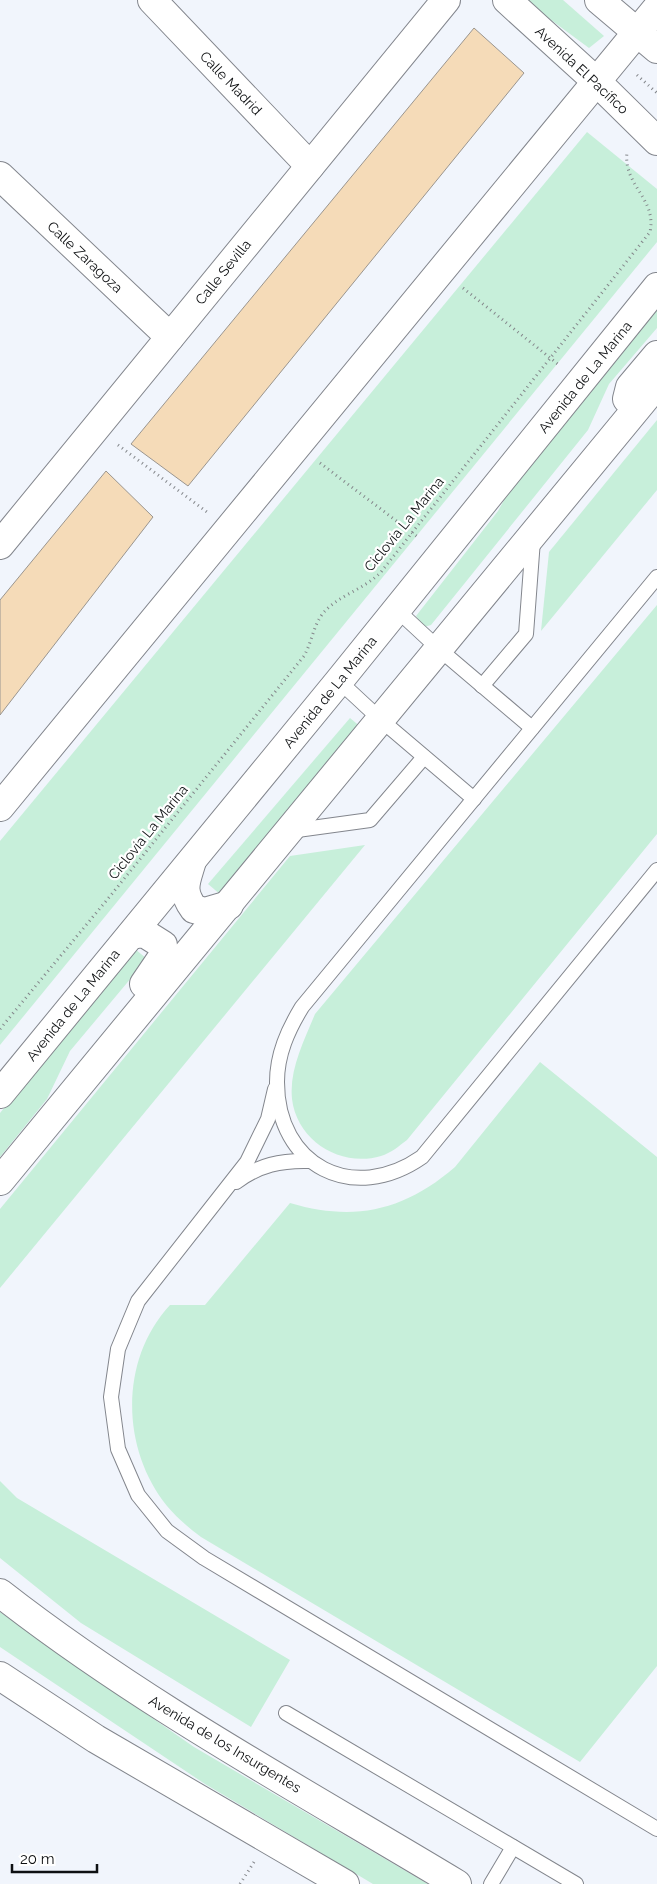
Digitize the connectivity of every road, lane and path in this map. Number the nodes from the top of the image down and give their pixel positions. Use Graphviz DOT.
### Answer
graph roads {
  1 [pos="152,0"];
  2 [pos="446,0"];
  3 [pos="507,0"];
  4 [pos="599,0"];
  5 [pos="657,8"];
  6 [pos="647,40"];
  7 [pos="596,81"];
  8 [pos="648,133"];
  9 [pos="310,166"];
  10 [pos="0,176"];
  11 [pos="441,271"];
  12 [pos="656,289"];
  13 [pos="170,337"];
  14 [pos="657,355"];
  15 [pos="551,359"];
  16 [pos="581,383"];
  17 [pos="657,384"];
  18 [pos="625,422"];
  19 [pos="96,428"];
  20 [pos="297,446"];
  21 [pos="229,529"];
  22 [pos="412,533"];
  23 [pos="534,534"];
  24 [pos="0,545"];
  25 [pos="441,555"];
  26 [pos="657,577"];
  27 [pos="397,610"];
  28 [pos="439,649"];
  29 [pos="339,681"];
  30 [pos="482,686"];
  31 [pos="381,720"];
  32 [pos="532,728"];
  33 [pos="424,757"];
  34 [pos="474,799"];
  35 [pos="0,807"];
  36 [pos="290,831"];
  37 [pos="193,857"];
  38 [pos="657,870"];
  39 [pos="229,905"];
  40 [pos="131,935"];
  41 [pos="0,1028"];
  42 [pos="277,1081"];
  43 [pos="74,1091"];
  44 [pos="0,1094"];
  45 [pos="310,1161"];
  46 [pos="0,1181"];
  47 [pos="226,1190"];
  48 [pos="0,1593"];
  49 [pos="0,1676"];
  50 [pos="286,1714"];
  51 [pos="657,1830"];
  52 [pos="513,1847"];
  53 [pos="345,1884"];
  54 [pos="457,1884"];
  55 [pos="491,1884"];
  56 [pos="576,1884"];
  1 -- 9 [label="main road, Calle Madrid"];
  2 -- 9 [label="main road, Calle Sevilla"];
  3 -- 7 [label="main road, Avenida El Pacífico"];
  4 -- 6 [label="main road"];
  5 -- 6 [label="main road"];
  6 -- 7 [label="main road"];
  7 -- 8 [label="main road, Avenida El Pacífico"];
  7 -- 11 [label="main road"];
  8 -- 15 [label="path, Ciclovía La Marina"];
  9 -- 13 [label="main road, Calle Sevilla"];
  10 -- 13 [label="main road, Calle Zaragoza"];
  11 -- 15 [label="path"];
  11 -- 20 [label="main road"];
  12 -- 16 [label="main road, Avenida de La Marina"];
  13 -- 19 [label="main road, Calle Sevilla"];
  14 -- 18 [label="main road"];
  15 -- 16 [label="path"];
  15 -- 22 [label="path, Ciclovía La Marina"];
  16 -- 25 [label="main road, Avenida de La Marina"];
  17 -- 18 [label="main road"];
  18 -- 23 [label="main road"];
  19 -- 21 [label="path"];
  19 -- 24 [label="main road, Calle Sevilla"];
  20 -- 21 [label="main road"];
  20 -- 22 [label="path"];
  21 -- 35 [label="main road"];
  22 -- 25 [label="path"];
  22 -- 41 [label="path, Ciclovía La Marina"];
  23 -- 28 [label="main road"];
  23 -- 30 [label="lane"];
  25 -- 27 [label="main road, Avenida de La Marina"];
  26 -- 32 [label="lane"];
  27 -- 28 [label="lane"];
  27 -- 29 [label="main road, Avenida de La Marina"];
  28 -- 30 [label="lane"];
  28 -- 31 [label="main road"];
  29 -- 31 [label="lane"];
  29 -- 37 [label="main road, Avenida de La Marina"];
  30 -- 32 [label="lane"];
  31 -- 33 [label="lane"];
  31 -- 36 [label="main road"];
  32 -- 34 [label="lane"];
  33 -- 34 [label="lane"];
  33 -- 36 [label="lane"];
  34 -- 42 [label="lane"];
  36 -- 39 [label="main road"];
  37 -- 39 [label="main road"];
  37 -- 40 [label="main road, Avenida de La Marina"];
  38 -- 45 [label="lane"];
  39 -- 43 [label="main road"];
  40 -- 43 [label="main road"];
  40 -- 44 [label="main road, Avenida de La Marina"];
  42 -- 45 [label="lane"];
  42 -- 47 [label="lane"];
  43 -- 46 [label="main road"];
  45 -- 47 [label="lane"];
  47 -- 51 [label="lane"];
  48 -- 54 [label="main road, Avenida de los Insurgentes"];
  49 -- 53 [label="main road"];
  50 -- 52 [label="lane"];
  52 -- 55 [label="lane"];
  52 -- 56 [label="lane"];
}
